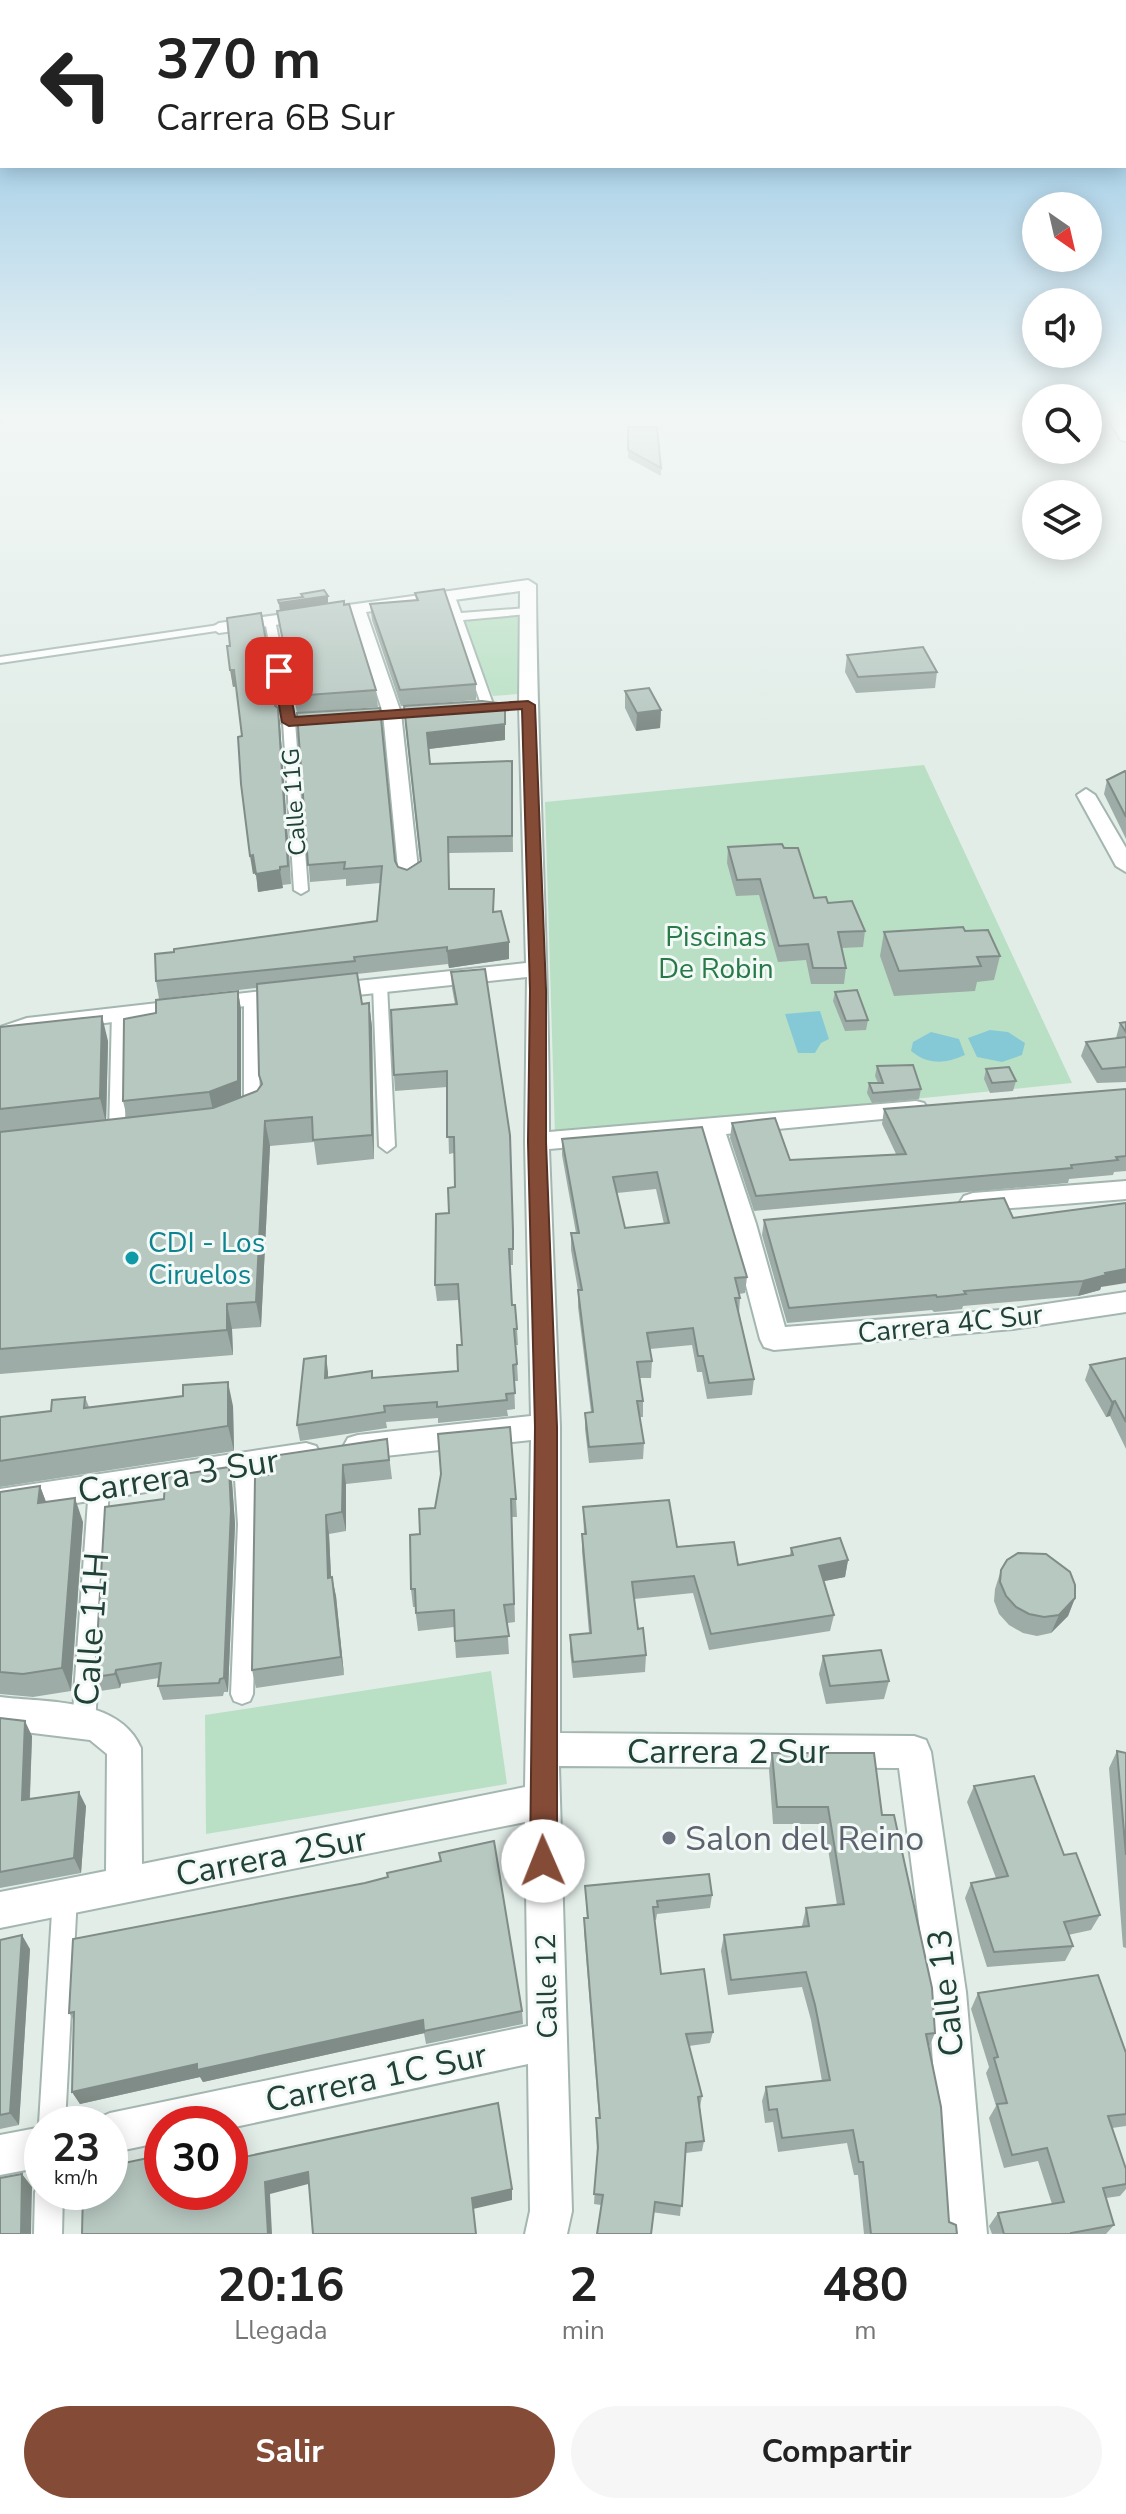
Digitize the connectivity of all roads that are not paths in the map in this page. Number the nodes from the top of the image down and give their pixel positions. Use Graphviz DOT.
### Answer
graph roads {
  1 [pos="450,596"];
  2 [pos="357,609"];
  3 [pos="528,611"];
  4 [pos="456,617"];
  5 [pos="270,620"];
  6 [pos="219,628"];
  7 [pos="0,660"];
  8 [pos="501,707"];
  9 [pos="348,717"];
  10 [pos="289,722"];
  11 [pos="1086,795"];
  12 [pos="1126,866"];
  13 [pos="409,878"];
  14 [pos="301,890"];
  15 [pos="537,969"];
  16 [pos="380,985"];
  17 [pos="251,999"];
  18 [pos="119,1013"];
  19 [pos="0,1035"];
  20 [pos="252,1107"];
  21 [pos="941,1107"];
  22 [pos="229,1117"];
  23 [pos="711,1125"];
  24 [pos="146,1130"];
  25 [pos="117,1134"];
  26 [pos="88,1137"];
  27 [pos="537,1142"];
  28 [pos="387,1146"];
  29 [pos="1126,1190"];
  30 [pos="947,1205"];
  31 [pos="775,1222"];
  32 [pos="743,1224"];
  33 [pos="1126,1302"];
  34 [pos="546,1427"];
  35 [pos="244,1464"];
  36 [pos="99,1487"];
  37 [pos="0,1502"];
  38 [pos="242,1694"];
  39 [pos="0,1713"];
  40 [pos="84,1724"];
  41 [pos="543,1749"];
  42 [pos="914,1752"];
  43 [pos="542,1801"];
  44 [pos="124,1885"];
  45 [pos="65,1896"];
  46 [pos="0,1910"];
  47 [pos="547,2041"];
  48 [pos="53,2106"];
  49 [pos="128,2129"];
  50 [pos="24,2150"];
  51 [pos="0,2155"];
  52 [pos="49,2210"];
  53 [pos="48,2234"];
  54 [pos="546,2234"];
  55 [pos="966,2234"];
  1 -- 2 [label="street"];
  1 -- 3 [label="street, Calle 12"];
  1 -- 4 [label="lane"];
  2 -- 5 [label="street"];
  2 -- 13 [label="street"];
  3 -- 4 [label="lane"];
  3 -- 8 [label="street, Calle 12"];
  4 -- 8 [label="lane"];
  5 -- 6 [label="street"];
  5 -- 10 [label="lane, Calle 11G"];
  6 -- 7 [label="lane"];
  8 -- 15 [label="street, Calle 12"];
  9 -- 10 [label="street"];
  10 -- 14 [label="lane, Calle 11G"];
  11 -- 12 [label="street"];
  15 -- 16 [label="street"];
  15 -- 27 [label="street, Calle 12"];
  16 -- 17 [label="street"];
  16 -- 28 [label="lane"];
  17 -- 18 [label="street"];
  17 -- 20 [label="lane"];
  18 -- 19 [label="street"];
  18 -- 25 [label="lane"];
  20 -- 22 [label="street"];
  21 -- 23 [label="street"];
  23 -- 27 [label="street"];
  23 -- 32 [label="street"];
  24 -- 25 [label="street"];
  25 -- 26 [label="street"];
  27 -- 34 [label="street, Calle 12"];
  29 -- 30 [label="street"];
  31 -- 32 [label="street"];
  32 -- 33 [label="street, Carrera 4C Sur"];
  34 -- 35 [label="street, Carrera 3 Sur"];
  34 -- 41 [label="street, Calle 12"];
  35 -- 36 [label="street, Carrera 3 Sur"];
  35 -- 38 [label="lane"];
  36 -- 37 [label="street, Carrera 3 Sur"];
  36 -- 40 [label="lane, Calle 11H"];
  39 -- 40 [label="street"];
  40 -- 44 [label="street"];
  41 -- 42 [label="street, Carrera 2 Sur"];
  41 -- 43 [label="street, Calle 12"];
  42 -- 55 [label="street, Calle 13"];
  43 -- 44 [label="street, Carrera 2Sur"];
  43 -- 47 [label="street, Calle 12"];
  44 -- 45 [label="street, Carrera 2Sur"];
  45 -- 46 [label="street, Carrera 2Sur"];
  45 -- 48 [label="lane"];
  47 -- 49 [label="street, Carrera 1C Sur"];
  47 -- 54 [label="street, Calle 12"];
  50 -- 51 [label="street"];
  52 -- 53 [label="lane"];
}
